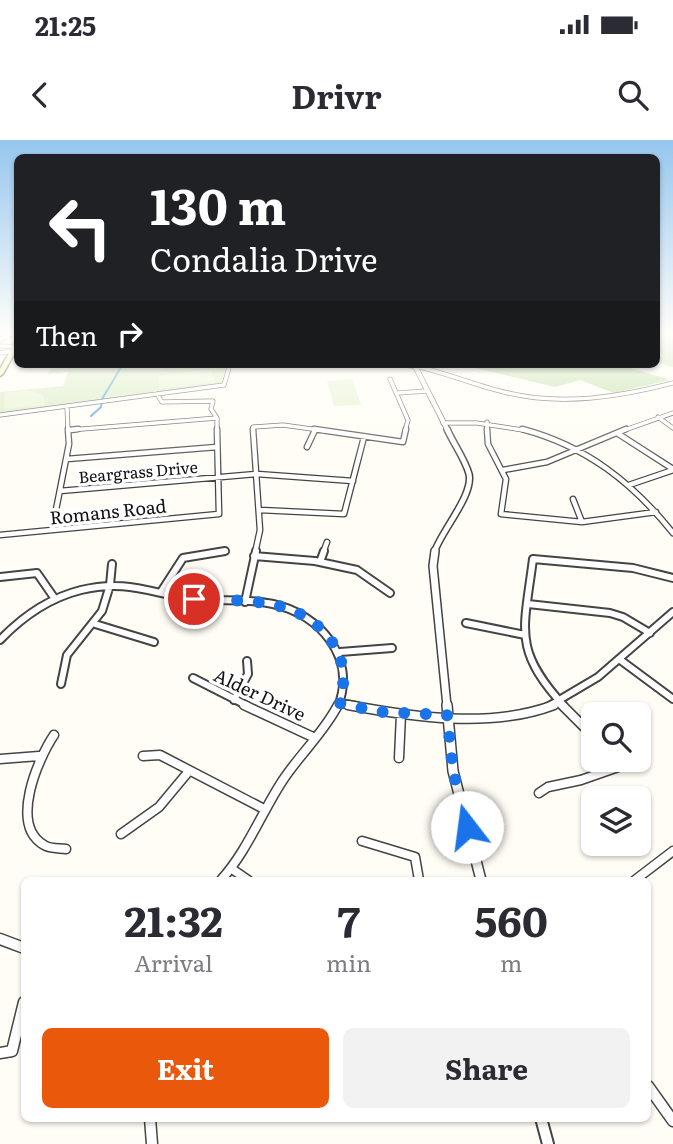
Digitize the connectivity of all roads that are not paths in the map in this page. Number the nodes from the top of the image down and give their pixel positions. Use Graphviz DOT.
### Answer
graph roads {
  1 [pos="225,381"];
  2 [pos="391,381"];
  3 [pos="422,381"];
  4 [pos="467,381"];
  5 [pos="673,383"];
  6 [pos="427,391"];
  7 [pos="398,393"];
  8 [pos="157,394"];
  9 [pos="67,406"];
  10 [pos="673,414"];
  11 [pos="0,415"];
  12 [pos="658,417"];
  13 [pos="217,418"];
  14 [pos="487,422"];
  15 [pos="443,423"];
  16 [pos="673,428"];
  17 [pos="70,430"];
  18 [pos="316,430"];
  19 [pos="617,433"];
  20 [pos="365,437"];
  21 [pos="217,447"];
  22 [pos="307,447"];
  23 [pos="580,449"];
  24 [pos="67,459"];
  25 [pos="503,470"];
  26 [pos="673,470"];
  27 [pos="257,474"];
  28 [pos="218,476"];
  29 [pos="353,481"];
  30 [pos="629,485"];
  31 [pos="60,491"];
  32 [pos="573,499"];
  33 [pos="260,510"];
  34 [pos="656,512"];
  35 [pos="582,522"];
  36 [pos="52,530"];
  37 [pos="673,533"];
  38 [pos="0,535"];
  39 [pos="327,542"];
  40 [pos="226,551"];
  41 [pos="254,556"];
  42 [pos="320,562"];
  43 [pos="113,564"];
  44 [pos="0,577"];
  45 [pos="673,578"];
  46 [pos="110,585"];
  47 [pos="160,592"];
  48 [pos="390,593"];
  49 [pos="55,599"];
  50 [pos="245,602"];
  51 [pos="528,604"];
  52 [pos="673,612"];
  53 [pos="466,623"];
  54 [pos="95,624"];
  55 [pos="650,633"];
  56 [pos="525,635"];
  57 [pos="1,636"];
  58 [pos="154,642"];
  59 [pos="392,648"];
  60 [pos="340,652"];
  61 [pos="619,659"];
  62 [pos="247,661"];
  63 [pos="193,678"];
  64 [pos="61,684"];
  65 [pos="673,699"];
  66 [pos="234,700"];
  67 [pos="560,702"];
  68 [pos="339,703"];
  69 [pos="401,714"];
  70 [pos="447,715"];
  71 [pos="581,724"];
  72 [pos="54,735"];
  73 [pos="315,737"];
  74 [pos="39,756"];
  75 [pos="143,756"];
  76 [pos="399,758"];
  77 [pos="0,760"];
  78 [pos="190,771"];
  79 [pos="604,772"];
  80 [pos="539,793"];
  81 [pos="264,809"];
  82 [pos="121,834"];
  83 [pos="362,841"];
  84 [pos="66,849"];
  85 [pos="673,851"];
  86 [pos="232,869"];
  87 [pos="224,877"];
  88 [pos="244,877"];
  89 [pos="418,877"];
  90 [pos="480,877"];
  91 [pos="639,877"];
  92 [pos="0,939"];
  93 [pos="21,947"];
  94 [pos="21,1014"];
  95 [pos="0,1054"];
  96 [pos="651,1090"];
  97 [pos="673,1121"];
  98 [pos="150,1122"];
  99 [pos="542,1122"];
  100 [pos="152,1144"];
  101 [pos="548,1144"];
  1 -- 8 [label="street"];
  2 -- 7 [label="street"];
  3 -- 6 [label="street"];
  4 -- 5 [label="street"];
  6 -- 7 [label="street"];
  6 -- 15 [label="street"];
  7 -- 20 [label="street"];
  8 -- 9 [label="street"];
  8 -- 13 [label="street"];
  9 -- 11 [label="street"];
  9 -- 17 [label="street"];
  10 -- 12 [label="street"];
  12 -- 16 [label="street"];
  12 -- 19 [label="street"];
  13 -- 17 [label="street"];
  13 -- 21 [label="street"];
  14 -- 15 [label="street"];
  14 -- 23 [label="street"];
  14 -- 25 [label="street"];
  15 -- 70 [label="street"];
  17 -- 24 [label="street"];
  18 -- 20 [label="street"];
  18 -- 22 [label="street"];
  18 -- 27 [label="street"];
  19 -- 23 [label="street"];
  19 -- 26 [label="street"];
  20 -- 29 [label="street"];
  21 -- 24 [label="street"];
  21 -- 28 [label="street"];
  23 -- 25 [label="street"];
  23 -- 30 [label="street"];
  24 -- 31 [label="street"];
  25 -- 35 [label="street"];
  26 -- 30 [label="street"];
  27 -- 28 [label="street, Beargrass Drive"];
  27 -- 29 [label="street"];
  27 -- 33 [label="street"];
  28 -- 31 [label="street, Beargrass Drive"];
  28 -- 36 [label="street, Romans Road"];
  29 -- 33 [label="street"];
  30 -- 34 [label="street"];
  31 -- 36 [label="street"];
  32 -- 35 [label="street"];
  33 -- 41 [label="street"];
  34 -- 35 [label="street"];
  34 -- 37 [label="street"];
  36 -- 38 [label="street, Romans Road"];
  39 -- 42 [label="street"];
  40 -- 47 [label="street"];
  41 -- 42 [label="street"];
  41 -- 50 [label="street"];
  42 -- 48 [label="street"];
  43 -- 46 [label="street"];
  44 -- 49 [label="street"];
  45 -- 51 [label="street"];
  46 -- 47 [label="street"];
  46 -- 49 [label="street"];
  46 -- 54 [label="street"];
  47 -- 50 [label="street"];
  49 -- 57 [label="street"];
  50 -- 60 [label="street"];
  51 -- 55 [label="street"];
  51 -- 56 [label="street"];
  52 -- 55 [label="street"];
  53 -- 56 [label="street"];
  54 -- 58 [label="street"];
  54 -- 64 [label="street"];
  55 -- 61 [label="street"];
  56 -- 67 [label="street"];
  59 -- 60 [label="street"];
  60 -- 68 [label="street"];
  61 -- 65 [label="street"];
  61 -- 67 [label="street"];
  62 -- 66 [label="street"];
  63 -- 66 [label="street, Alder Drive"];
  66 -- 73 [label="street, Alder Drive"];
  67 -- 70 [label="street"];
  67 -- 71 [label="street"];
  68 -- 69 [label="street"];
  68 -- 73 [label="street"];
  69 -- 70 [label="street"];
  69 -- 76 [label="street"];
  70 -- 90 [label="street"];
  72 -- 74 [label="street"];
  73 -- 81 [label="street"];
  74 -- 77 [label="street"];
  74 -- 84 [label="street"];
  75 -- 78 [label="street"];
  78 -- 81 [label="street"];
  78 -- 82 [label="street"];
  79 -- 80 [label="street"];
  81 -- 86 [label="street"];
  83 -- 89 [label="street"];
  85 -- 91 [label="street"];
  86 -- 87 [label="street"];
  86 -- 88 [label="street"];
  92 -- 93 [label="street"];
  94 -- 95 [label="street"];
  96 -- 97 [label="street"];
  98 -- 100 [label="street"];
  99 -- 101 [label="street"];
}
